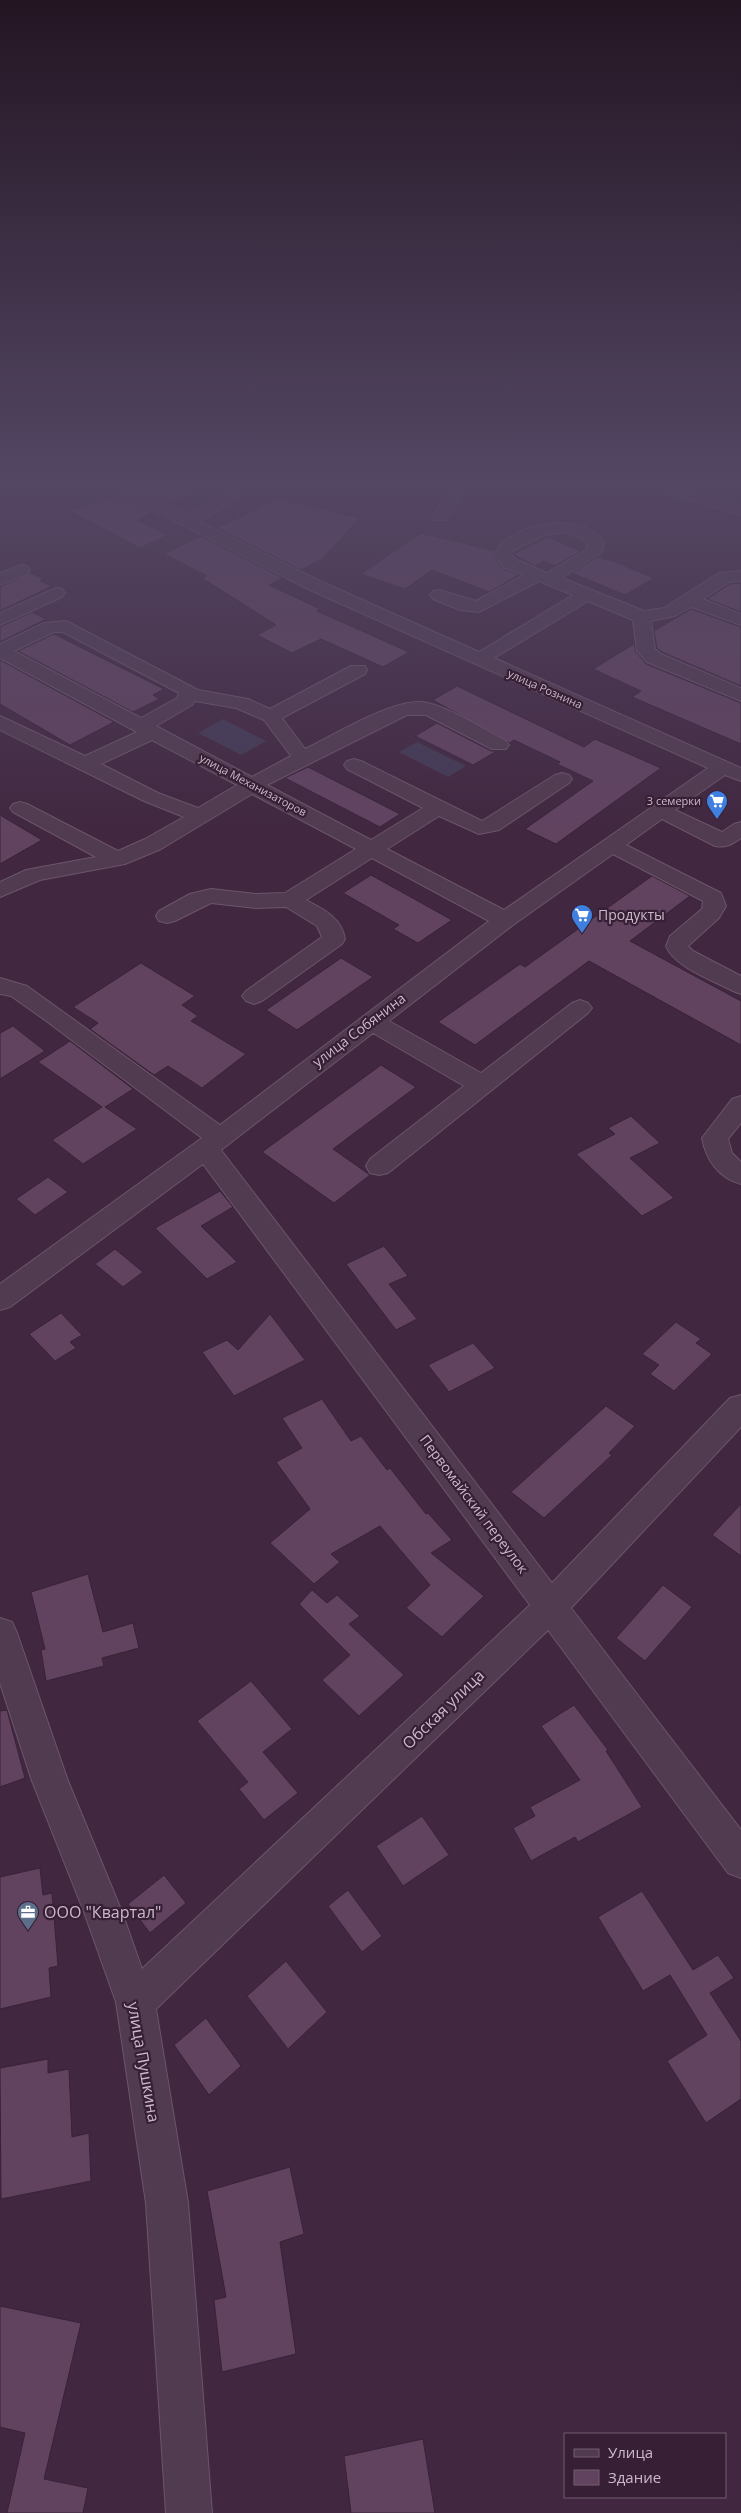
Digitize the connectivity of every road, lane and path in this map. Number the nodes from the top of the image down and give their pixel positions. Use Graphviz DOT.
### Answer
graph roads {
  1 [pos="43,599"];
  2 [pos="345,599"];
  3 [pos="451,599"];
  4 [pos="496,599"];
  5 [pos="578,599"];
  6 [pos="600,599"];
  7 [pos="690,600"];
  8 [pos="642,617"];
  9 [pos="0,620"];
  10 [pos="741,620"];
  11 [pos="0,651"];
  12 [pos="479,660"];
  13 [pos="358,670"];
  14 [pos="189,694"];
  15 [pos="741,695"];
  16 [pos="271,716"];
  17 [pos="0,722"];
  18 [pos="147,729"];
  19 [pos="499,745"];
  20 [pos="302,758"];
  21 [pos="85,764"];
  22 [pos="354,765"];
  23 [pos="732,771"];
  24 [pos="562,779"];
  25 [pos="254,784"];
  26 [pos="20,808"];
  27 [pos="436,808"];
  28 [pos="661,811"];
  29 [pos="200,816"];
  30 [pos="741,828"];
  31 [pos="86,844"];
  32 [pos="612,845"];
  33 [pos="732,845"];
  34 [pos="372,848"];
  35 [pos="117,859"];
  36 [pos="22,865"];
  37 [pos="0,890"];
  38 [pos="290,900"];
  39 [pos="167,916"];
  40 [pos="506,920"];
  41 [pos="0,986"];
  42 [pos="741,986"];
  43 [pos="254,996"];
  44 [pos="580,1008"];
  45 [pos="371,1021"];
  46 [pos="482,1085"];
  47 [pos="741,1104"];
  48 [pos="213,1143"];
  49 [pos="378,1166"];
  50 [pos="741,1175"];
  51 [pos="0,1299"];
  52 [pos="741,1406"];
  53 [pos="551,1606"];
  54 [pos="0,1633"];
  55 [pos="741,1860"];
  56 [pos="135,2002"];
  57 [pos="189,2513"];
  1 -- 9 [label="street"];
  2 -- 12 [label="street, улица Рознина"];
  3 -- 4 [label="street"];
  5 -- 12 [label="street"];
  6 -- 8 [label="street"];
  7 -- 8 [label="street"];
  7 -- 10 [label="street"];
  8 -- 15 [label="street"];
  11 -- 14 [label="street"];
  11 -- 18 [label="street, улица Механизаторов"];
  12 -- 23 [label="street, улица Рознина"];
  13 -- 16 [label="street"];
  14 -- 16 [label="street"];
  14 -- 18 [label="street"];
  16 -- 20 [label="street"];
  17 -- 21 [label="street"];
  18 -- 21 [label="street"];
  18 -- 25 [label="street, улица Механизаторов"];
  19 -- 20 [label="street"];
  20 -- 25 [label="street"];
  21 -- 29 [label="street"];
  22 -- 27 [label="street"];
  23 -- 28 [label="street, улица Собянина"];
  24 -- 27 [label="street"];
  25 -- 29 [label="street"];
  25 -- 34 [label="street, улица Механизаторов"];
  26 -- 31 [label="street"];
  27 -- 34 [label="street"];
  28 -- 32 [label="street, улица Собянина"];
  28 -- 33 [label="street"];
  29 -- 35 [label="street"];
  30 -- 33 [label="street"];
  31 -- 35 [label="street"];
  31 -- 36 [label="street"];
  32 -- 40 [label="street, улица Собянина"];
  32 -- 42 [label="street"];
  34 -- 38 [label="street"];
  34 -- 40 [label="street, улица Механизаторов"];
  35 -- 37 [label="street"];
  38 -- 39 [label="street"];
  38 -- 43 [label="street"];
  40 -- 45 [label="street, улица Собянина"];
  41 -- 48 [label="street, Первомайский переулок"];
  44 -- 46 [label="street"];
  45 -- 46 [label="street"];
  45 -- 48 [label="street, улица Собянина"];
  46 -- 49 [label="street"];
  47 -- 50 [label="street"];
  48 -- 51 [label="street, улица Собянина"];
  48 -- 53 [label="street, Первомайский переулок"];
  52 -- 53 [label="street, Обская улица"];
  53 -- 55 [label="street, Первомайский переулок"];
  53 -- 56 [label="street, Обская улица"];
  54 -- 56 [label="street, улица Пушкина"];
  56 -- 57 [label="street, улица Пушкина"];
}
